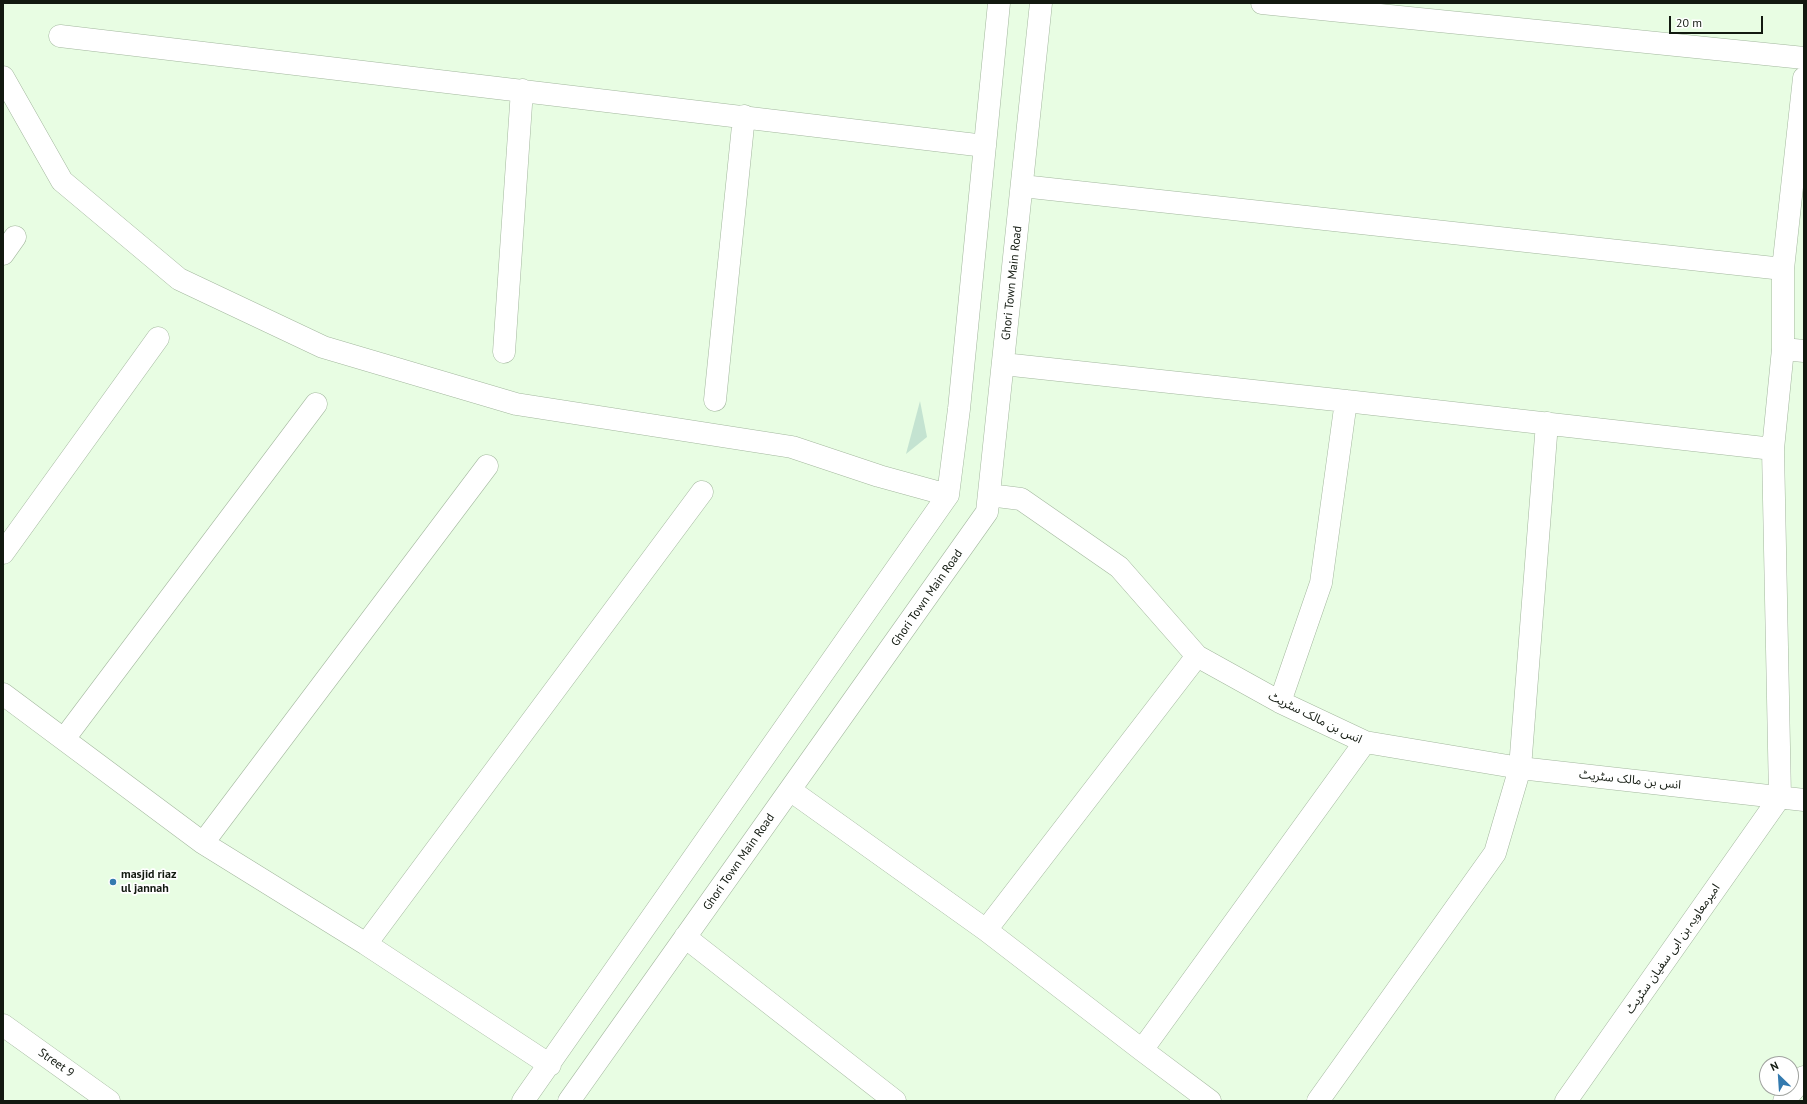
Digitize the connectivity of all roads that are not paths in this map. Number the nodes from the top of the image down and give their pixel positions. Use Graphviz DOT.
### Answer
graph roads {
  1 [pos="999,3"];
  2 [pos="1041,3"];
  3 [pos="1262,3"];
  4 [pos="60,36"];
  5 [pos="1804,58"];
  6 [pos="3,77"];
  7 [pos="1804,78"];
  8 [pos="522,90"];
  9 [pos="744,116"];
  10 [pos="985,146"];
  11 [pos="1799,185"];
  12 [pos="1022,186"];
  13 [pos="1783,269"];
  14 [pos="158,338"];
  15 [pos="1794,350"];
  16 [pos="504,352"];
  17 [pos="1003,364"];
  18 [pos="715,400"];
  19 [pos="1346,400"];
  20 [pos="316,404"];
  21 [pos="1547,423"];
  22 [pos="1773,450"];
  23 [pos="487,466"];
  24 [pos="702,492"];
  25 [pos="948,495"];
  26 [pos="989,495"];
  27 [pos="3,553"];
  28 [pos="1197,656"];
  29 [pos="3,694"];
  30 [pos="1280,702"];
  31 [pos="64,739"];
  32 [pos="1365,742"];
  33 [pos="1520,768"];
  34 [pos="790,790"];
  35 [pos="1780,797"];
  36 [pos="1804,800"];
  37 [pos="203,843"];
  38 [pos="986,930"];
  39 [pos="685,937"];
  40 [pos="366,944"];
  41 [pos="3,1026"];
  42 [pos="1142,1050"];
  43 [pos="550,1065"];
  44 [pos="1804,1077"];
  45 [pos="574,1099"];
  46 [pos="109,1101"];
  47 [pos="524,1101"];
  48 [pos="895,1101"];
  49 [pos="1210,1101"];
  50 [pos="1318,1101"];
  51 [pos="1566,1101"];
  52 [pos="1784,1101"];
  1 -- 10 [label="street"];
  2 -- 12 [label="street, Ghori Town Main Road"];
  3 -- 5 [label="street"];
  4 -- 8 [label="street"];
  6 -- 25 [label="street"];
  7 -- 11 [label="street"];
  8 -- 9 [label="street"];
  8 -- 16 [label="street"];
  9 -- 10 [label="street"];
  9 -- 18 [label="street"];
  10 -- 25 [label="street"];
  11 -- 13 [label="street"];
  12 -- 13 [label="street"];
  12 -- 17 [label="street, Ghori Town Main Road"];
  13 -- 15 [label="street"];
  14 -- 27 [label="street"];
  15 -- 22 [label="street"];
  17 -- 19 [label="street"];
  17 -- 26 [label="street, Ghori Town Main Road"];
  19 -- 21 [label="street"];
  19 -- 30 [label="street"];
  20 -- 31 [label="street"];
  21 -- 22 [label="street"];
  21 -- 33 [label="street"];
  22 -- 35 [label="street"];
  23 -- 37 [label="street"];
  24 -- 40 [label="street"];
  25 -- 43 [label="street"];
  26 -- 28 [label="street, انس بن مالک سٹریٹ"];
  26 -- 34 [label="street, Ghori Town Main Road"];
  28 -- 30 [label="street, انس بن مالک سٹریٹ"];
  28 -- 38 [label="street"];
  29 -- 31 [label="street"];
  30 -- 32 [label="street, انس بن مالک سٹریٹ"];
  31 -- 37 [label="street"];
  32 -- 33 [label="street, انس بن مالک سٹریٹ"];
  32 -- 42 [label="street"];
  33 -- 35 [label="street, انس بن مالک سٹریٹ"];
  33 -- 50 [label="street"];
  34 -- 38 [label="street"];
  34 -- 39 [label="street, Ghori Town Main Road"];
  35 -- 36 [label="street, انس بن مالک سٹریٹ"];
  35 -- 51 [label="street, امیرمعاویہ بن ابی سفیان سٹریٹ"];
  37 -- 40 [label="street"];
  38 -- 42 [label="street"];
  39 -- 45 [label="street, Ghori Town Main Road"];
  39 -- 48 [label="street"];
  40 -- 43 [label="street"];
  41 -- 46 [label="street, Street 9"];
  42 -- 49 [label="street"];
  43 -- 47 [label="street"];
  44 -- 52 [label="street"];
}
